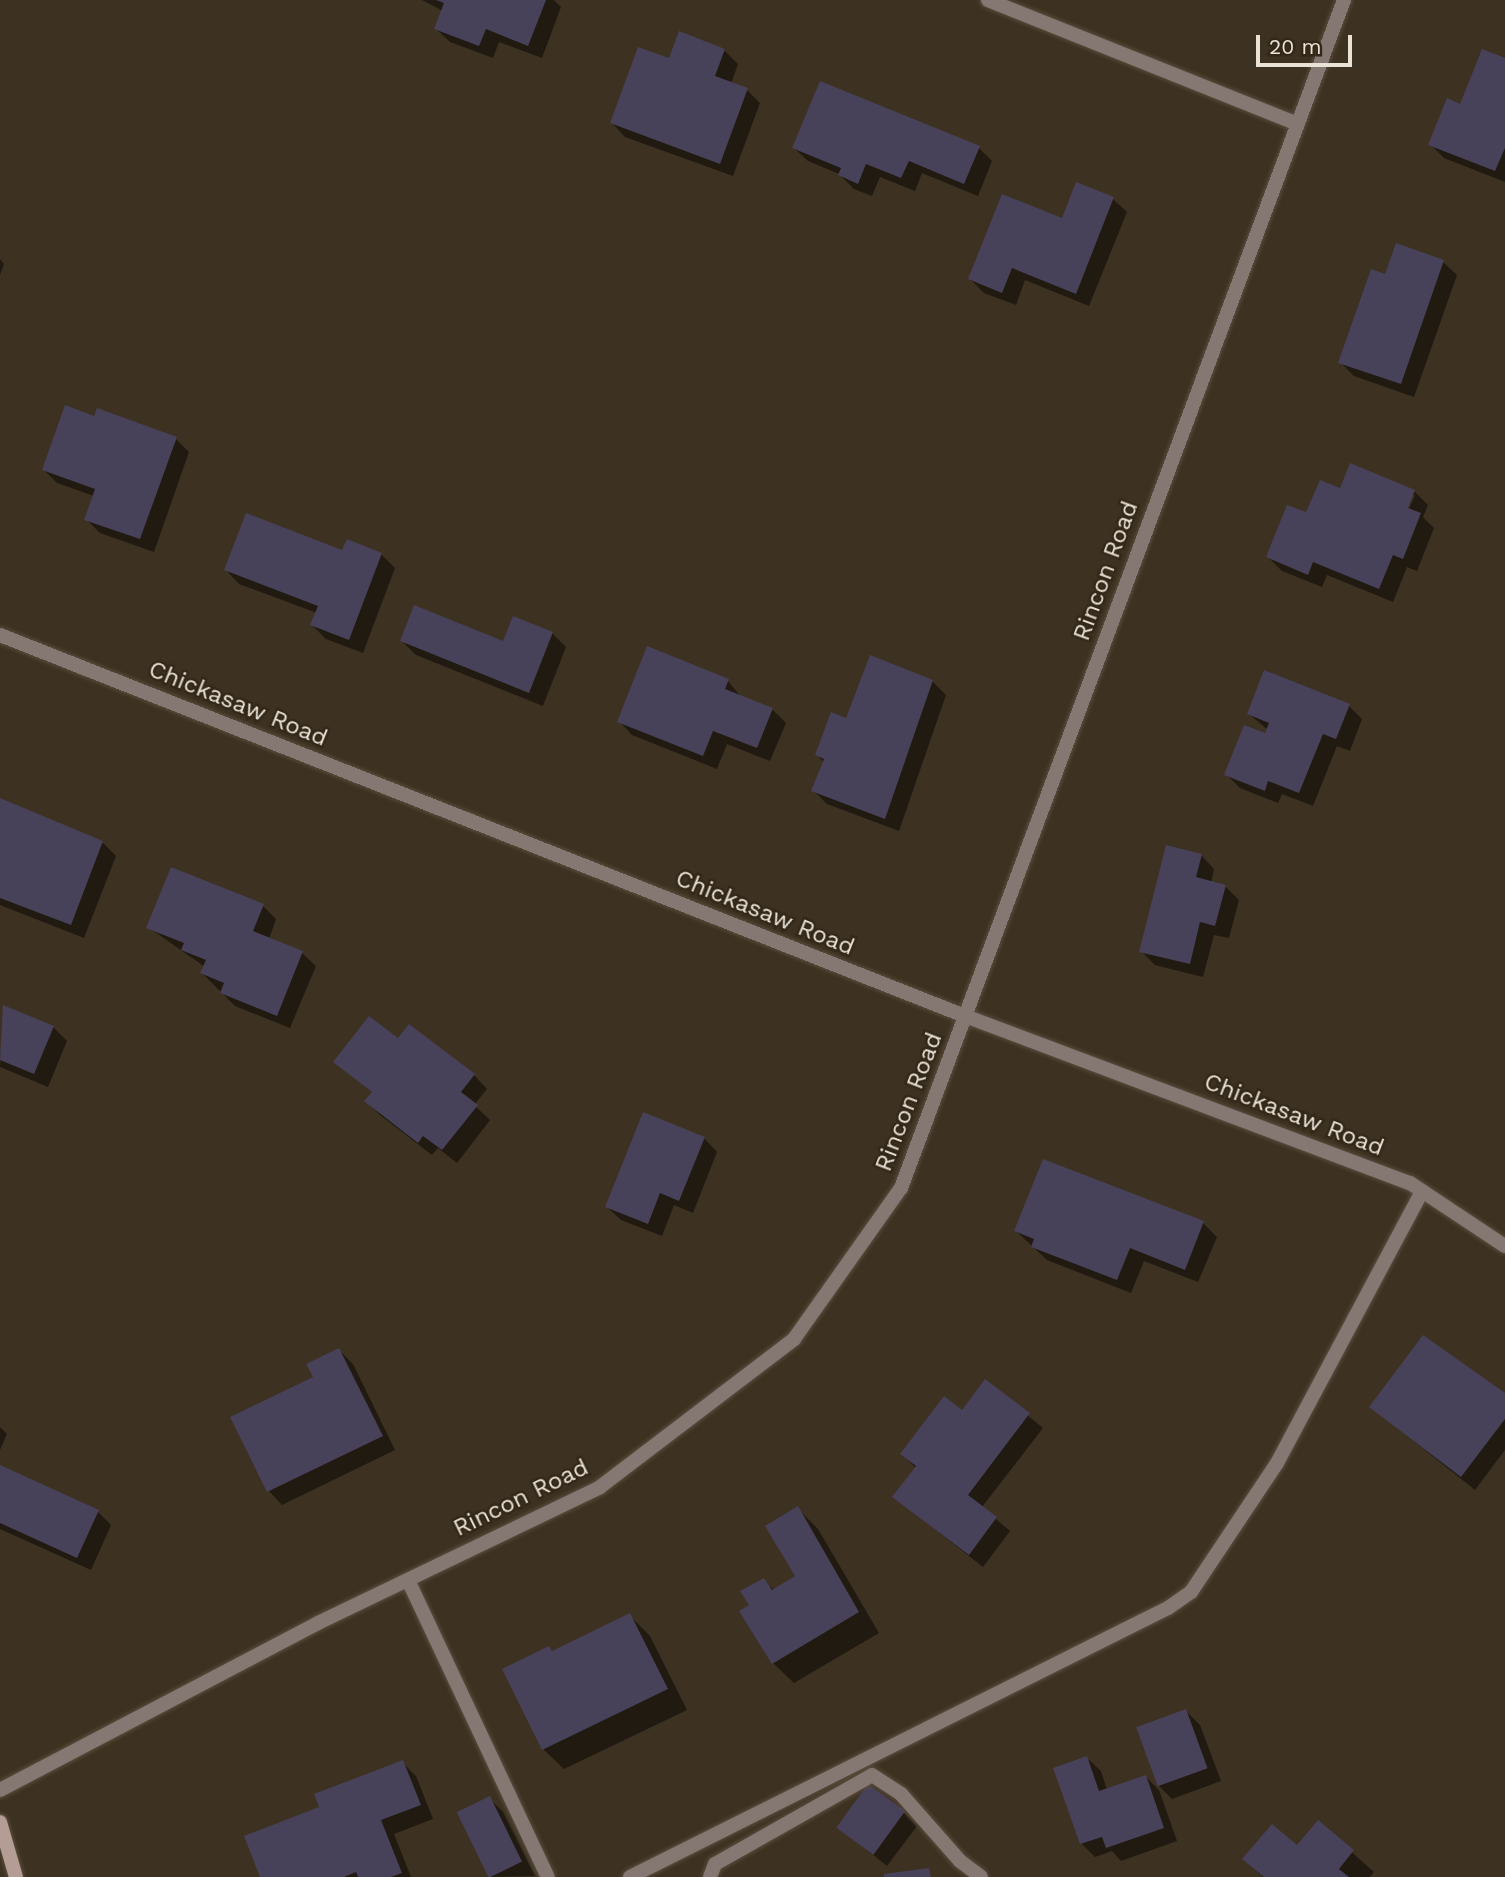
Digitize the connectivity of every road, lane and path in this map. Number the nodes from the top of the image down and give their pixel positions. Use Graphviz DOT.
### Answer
graph roads {
  1 [pos="988,0"];
  2 [pos="1344,0"];
  3 [pos="1296,122"];
  4 [pos="0,635"];
  5 [pos="965,1016"];
  6 [pos="1422,1191"];
  7 [pos="1505,1246"];
  8 [pos="408,1580"];
  9 [pos="0,1790"];
  10 [pos="0,1822"];
  11 [pos="16,1877"];
  12 [pos="548,1877"];
  13 [pos="630,1877"];
  14 [pos="710,1877"];
  15 [pos="981,1877"];
  1 -- 3 [label="street"];
  2 -- 3 [label="street, Rincon Road"];
  3 -- 5 [label="street, Rincon Road"];
  4 -- 5 [label="street, Chickasaw Road"];
  5 -- 6 [label="street, Chickasaw Road"];
  5 -- 8 [label="street, Rincon Road"];
  6 -- 7 [label="street, Chickasaw Road"];
  6 -- 13 [label="street"];
  8 -- 9 [label="street, Rincon Road"];
  8 -- 12 [label="street"];
  10 -- 11 [label="street"];
  14 -- 15 [label="street"];
}
